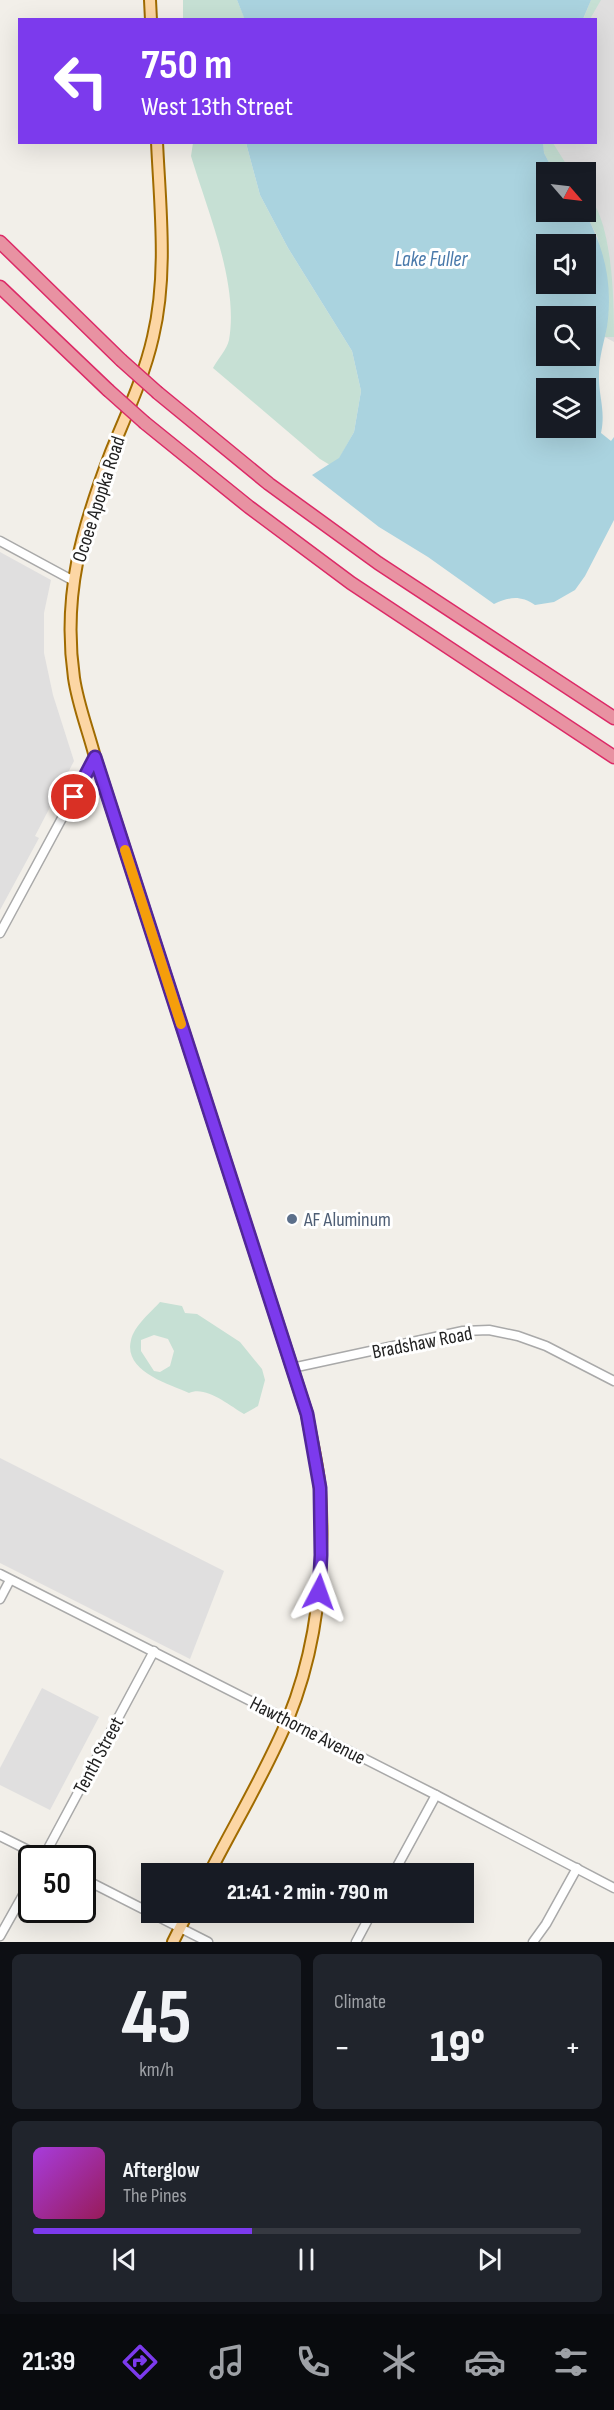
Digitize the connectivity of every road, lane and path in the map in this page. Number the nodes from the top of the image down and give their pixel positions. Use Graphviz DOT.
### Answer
graph roads {
  1 [pos="150,0"];
  2 [pos="151,18"];
  3 [pos="157,144"];
  4 [pos="0,242"];
  5 [pos="0,287"];
  6 [pos="0,541"];
  7 [pos="72,580"];
  8 [pos="614,718"];
  9 [pos="95,757"];
  10 [pos="614,757"];
  11 [pos="0,933"];
  12 [pos="292,1368"];
  13 [pos="614,1381"];
  14 [pos="0,1574"];
  15 [pos="10,1580"];
  16 [pos="0,1599"];
  17 [pos="154,1652"];
  18 [pos="288,1719"];
  19 [pos="436,1795"];
  20 [pos="0,1836"];
  21 [pos="18,1845"];
  22 [pos="50,1845"];
  23 [pos="215,1863"];
  24 [pos="399,1863"];
  25 [pos="577,1868"];
  26 [pos="96,1885"];
  27 [pos="614,1888"];
  28 [pos="18,1904"];
  29 [pos="182,1923"];
  30 [pos="366,1923"];
  31 [pos="180,1928"];
  32 [pos="0,1936"];
  33 [pos="173,1942"];
  34 [pos="208,1942"];
  35 [pos="356,1942"];
  36 [pos="533,1942"];
  1 -- 2 [label="main road"];
  3 -- 7 [label="main road, Ocoee Apopka Road"];
  4 -- 8 [label="highway, bridge"];
  5 -- 10 [label="highway, bridge"];
  6 -- 7 [label="street"];
  7 -- 9 [label="main road, Ocoee Apopka Road"];
  9 -- 11 [label="street"];
  9 -- 12 [label="main road, Ocoee Apopka Road"];
  12 -- 13 [label="street, Bradshaw Road"];
  12 -- 18 [label="main road, Ocoee Apopka Road"];
  14 -- 15 [label="street, Hawthorne Avenue"];
  15 -- 16 [label="street"];
  15 -- 17 [label="street, Hawthorne Avenue"];
  17 -- 18 [label="street, Hawthorne Avenue"];
  17 -- 22 [label="street, Tenth Street"];
  18 -- 19 [label="street, Hawthorne Avenue"];
  18 -- 23 [label="main road, Ocoee Apopka Road"];
  19 -- 24 [label="street"];
  19 -- 25 [label="street, Hawthorne Avenue"];
  20 -- 21 [label="street"];
  25 -- 27 [label="street, Hawthorne Avenue"];
  25 -- 36 [label="street"];
  26 -- 31 [label="street"];
  28 -- 32 [label="street"];
  29 -- 31 [label="main road"];
  30 -- 35 [label="street"];
  31 -- 33 [label="main road"];
  31 -- 34 [label="street"];
}
